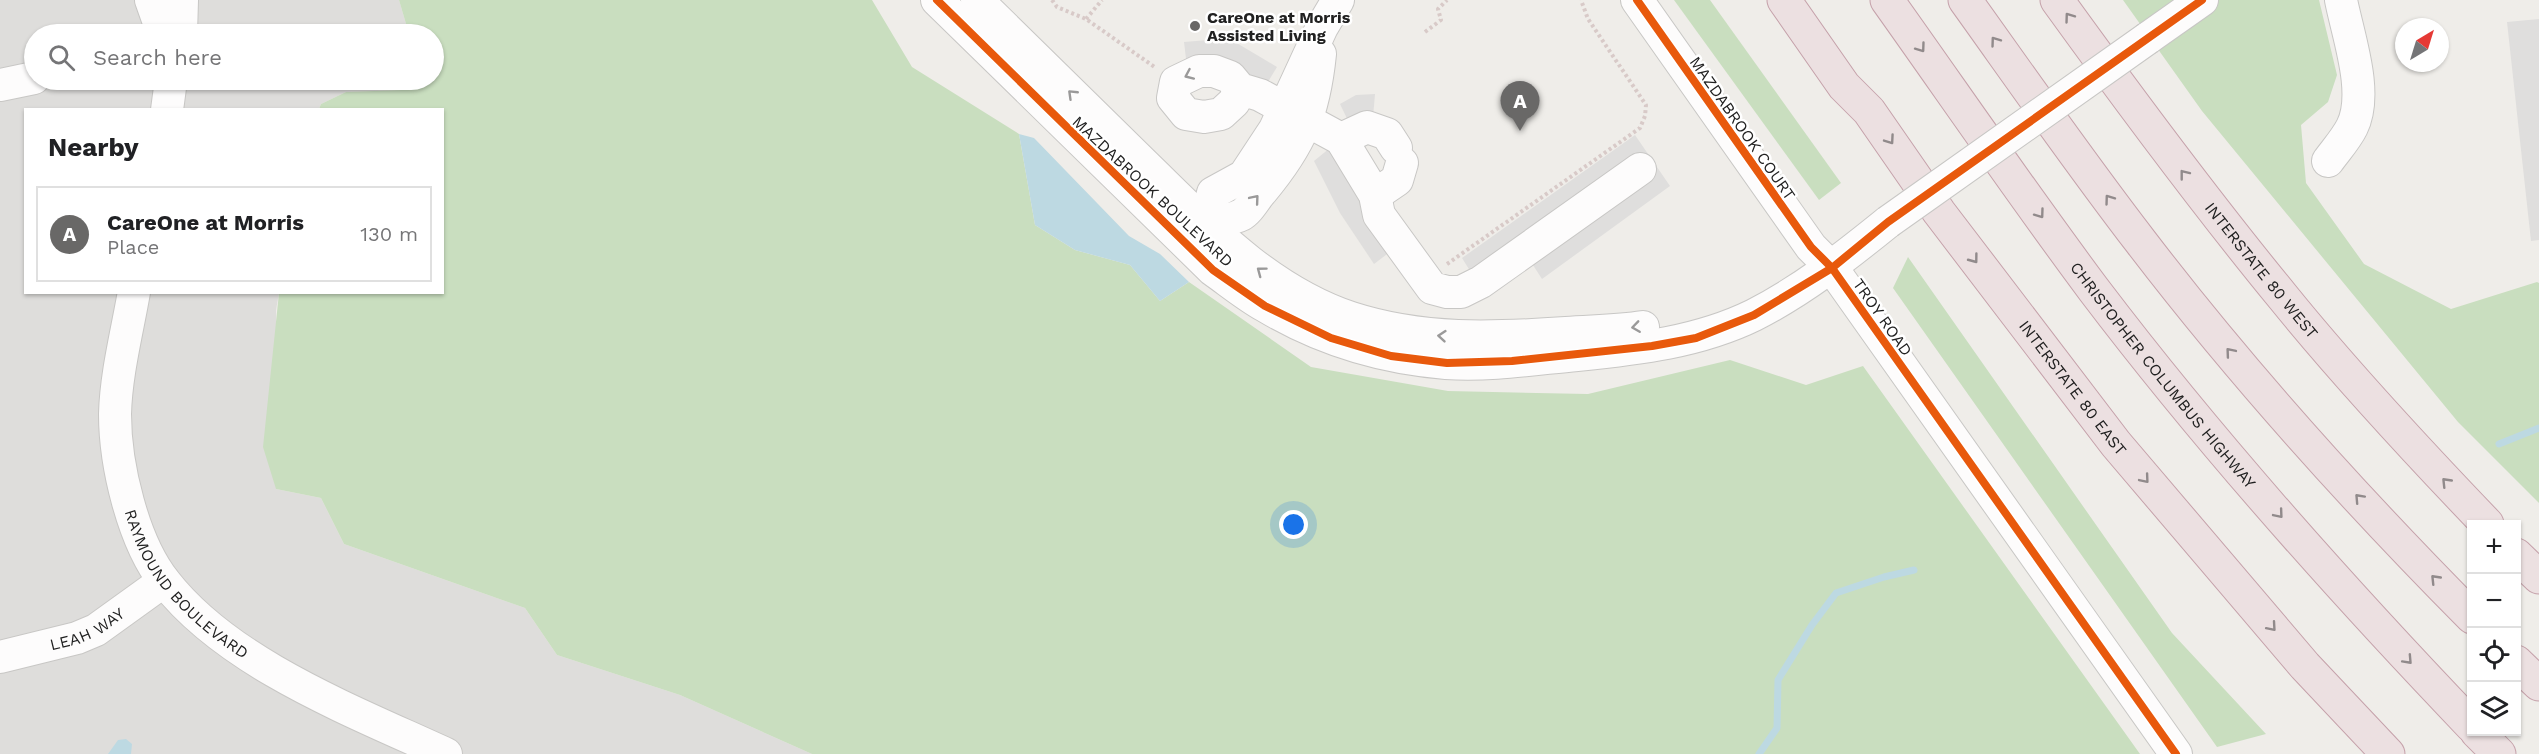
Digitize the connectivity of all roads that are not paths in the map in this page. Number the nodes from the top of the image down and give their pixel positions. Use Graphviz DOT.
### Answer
graph roads {
  1 [pos="152,0"];
  2 [pos="182,0"];
  3 [pos="937,0"];
  4 [pos="977,0"];
  5 [pos="1338,0"];
  6 [pos="1637,0"];
  7 [pos="1784,0"];
  8 [pos="1811,0"];
  9 [pos="1887,0"];
  10 [pos="1965,0"];
  11 [pos="2057,0"];
  12 [pos="2202,0"];
  13 [pos="2341,0"];
  14 [pos="160,24"];
  15 [pos="181,24"];
  16 [pos="24,80"];
  17 [pos="0,85"];
  18 [pos="1240,89"];
  19 [pos="170,90"];
  20 [pos="167,108"];
  21 [pos="1869,111"];
  22 [pos="1295,114"];
  23 [pos="1341,140"];
  24 [pos="2328,161"];
  25 [pos="1640,169"];
  26 [pos="1375,195"];
  27 [pos="1196,234"];
  28 [pos="1832,268"];
  29 [pos="134,294"];
  30 [pos="2482,520"];
  31 [pos="2521,559"];
  32 [pos="2539,577"];
  33 [pos="164,581"];
  34 [pos="2467,612"];
  35 [pos="0,657"];
  36 [pos="2521,667"];
  37 [pos="2539,684"];
  38 [pos="2467,721"];
  39 [pos="2481,736"];
  40 [pos="390,742"];
  41 [pos="446,754"];
  42 [pos="2176,754"];
  43 [pos="2388,754"];
  44 [pos="2499,754"];
  1 -- 14 [label="street"];
  2 -- 15 [label="street"];
  3 -- 27 [label="street, MAZDABROOK BOULEVARD"];
  27 -- 4 [label="street, MAZDABROOK BOULEVARD, one-way"];
  5 -- 22 [label="street"];
  6 -- 28 [label="street, MAZDABROOK COURT"];
  7 -- 21 [label="highway, INTERSTATE 80 EAST"];
  8 -- 21 [label="highway"];
  9 -- 38 [label="highway, CHRISTOPHER COLUMBUS HIGHWAY, one-way"];
  34 -- 10 [label="highway, one-way"];
  30 -- 11 [label="highway, INTERSTATE 80 WEST, one-way"];
  12 -- 28 [label="street, TROY ROAD, bridge"];
  13 -- 24 [label="street"];
  16 -- 17 [label="street"];
  18 -- 22 [label="street"];
  19 -- 20 [label="street"];
  21 -- 43 [label="highway, INTERSTATE 80 EAST, one-way"];
  22 -- 23 [label="street"];
  22 -- 27 [label="street"];
  23 -- 26 [label="street"];
  23 -- 26 [label="street"];
  25 -- 26 [label="street"];
  27 -- 28 [label="street, MAZDABROOK BOULEVARD"];
  28 -- 42 [label="street, TROY ROAD"];
  29 -- 33 [label="street, RAYMOUND BOULEVARD"];
  31 -- 32 [label="highway"];
  33 -- 35 [label="street, LEAH WAY"];
  33 -- 40 [label="street, RAYMOUND BOULEVARD"];
  36 -- 37 [label="highway"];
  39 -- 44 [label="highway"];
  40 -- 41 [label="street, RAYMOUND BOULEVARD"];
}
